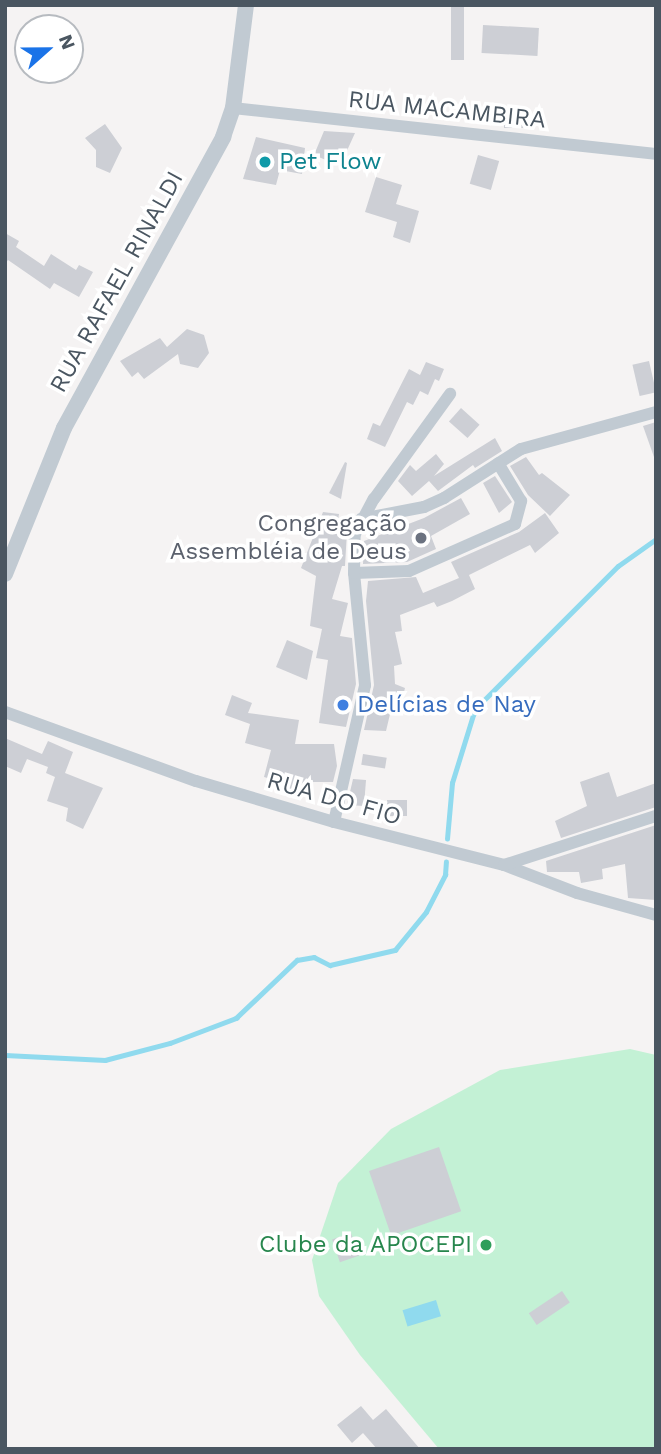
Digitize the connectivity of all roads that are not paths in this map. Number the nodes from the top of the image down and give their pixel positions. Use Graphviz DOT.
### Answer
graph roads {
  1 [pos="246,5"];
  2 [pos="233,108"];
  3 [pos="656,154"];
  4 [pos="450,394"];
  5 [pos="656,412"];
  6 [pos="498,463"];
  7 [pos="361,519"];
  8 [pos="354,573"];
  9 [pos="5,574"];
  10 [pos="5,712"];
  11 [pos="656,816"];
  12 [pos="334,822"];
  13 [pos="504,865"];
  14 [pos="656,915"];
  1 -- 2 [label="street, RUA RAFAEL RINALDI"];
  2 -- 3 [label="street, RUA MACAMBIRA"];
  2 -- 9 [label="street, RUA RAFAEL RINALDI"];
  4 -- 7 [label="street"];
  5 -- 6 [label="street"];
  6 -- 7 [label="street"];
  6 -- 8 [label="street"];
  7 -- 8 [label="street"];
  8 -- 12 [label="street"];
  10 -- 12 [label="street, RUA DO FIO"];
  11 -- 13 [label="street"];
  12 -- 13 [label="street, RUA DO FIO"];
  13 -- 14 [label="street, RUA DO FIO"];
}
